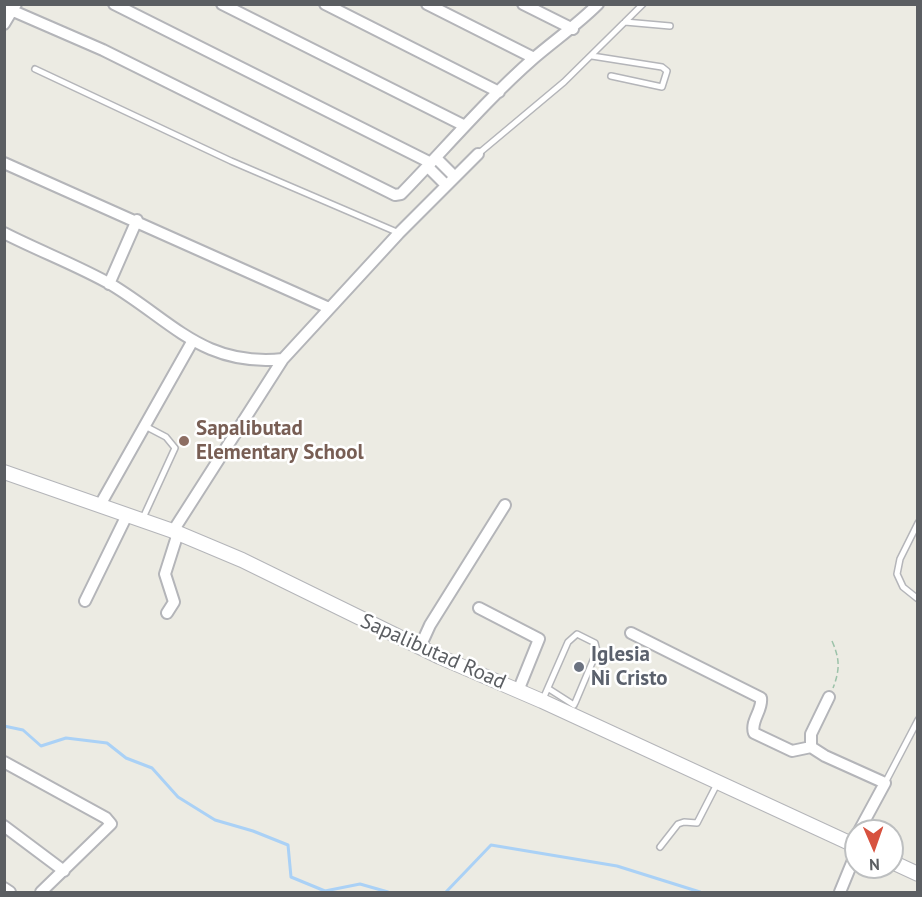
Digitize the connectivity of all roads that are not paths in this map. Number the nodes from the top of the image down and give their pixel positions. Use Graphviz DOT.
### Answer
graph roads {
  1 [pos="114,4"];
  2 [pos="222,4"];
  3 [pos="325,4"];
  4 [pos="427,4"];
  5 [pos="524,4"];
  6 [pos="598,4"];
  7 [pos="643,4"];
  8 [pos="10,8"];
  9 [pos="625,22"];
  10 [pos="4,24"];
  11 [pos="670,26"];
  12 [pos="573,29"];
  13 [pos="592,56"];
  14 [pos="534,58"];
  15 [pos="35,69"];
  16 [pos="611,76"];
  17 [pos="499,92"];
  18 [pos="465,126"];
  19 [pos="478,154"];
  20 [pos="4,163"];
  21 [pos="432,163"];
  22 [pos="454,176"];
  23 [pos="446,185"];
  24 [pos="137,220"];
  25 [pos="4,233"];
  26 [pos="399,234"];
  27 [pos="109,284"];
  28 [pos="329,308"];
  29 [pos="192,342"];
  30 [pos="283,359"];
  31 [pos="145,426"];
  32 [pos="4,472"];
  33 [pos="100,505"];
  34 [pos="505,505"];
  35 [pos="128,515"];
  36 [pos="142,520"];
  37 [pos="918,523"];
  38 [pos="175,532"];
  39 [pos="918,599"];
  40 [pos="85,601"];
  41 [pos="479,608"];
  42 [pos="167,613"];
  43 [pos="630,633"];
  44 [pos="420,647"];
  45 [pos="518,691"];
  46 [pos="545,695"];
  47 [pos="829,697"];
  48 [pos="573,709"];
  49 [pos="918,720"];
  50 [pos="811,747"];
  51 [pos="4,762"];
  52 [pos="718,783"];
  53 [pos="885,783"];
  54 [pos="866,819"];
  55 [pos="4,826"];
  56 [pos="844,841"];
  57 [pos="660,847"];
  58 [pos="904,868"];
  59 [pos="64,871"];
  60 [pos="918,874"];
  61 [pos="4,888"];
  62 [pos="10,892"];
  63 [pos="40,892"];
  1 -- 21 [label="street"];
  2 -- 18 [label="street"];
  3 -- 17 [label="street"];
  4 -- 14 [label="street"];
  5 -- 12 [label="street"];
  6 -- 12 [label="street"];
  7 -- 9 [label="lane"];
  8 -- 10 [label="street"];
  8 -- 21 [label="street"];
  9 -- 11 [label="lane"];
  9 -- 13 [label="lane"];
  12 -- 14 [label="street"];
  13 -- 16 [label="lane"];
  13 -- 19 [label="lane"];
  14 -- 17 [label="street"];
  15 -- 26 [label="lane"];
  17 -- 18 [label="street"];
  18 -- 21 [label="street"];
  19 -- 22 [label="street"];
  20 -- 24 [label="street"];
  21 -- 22 [label="street"];
  21 -- 23 [label="street"];
  22 -- 23 [label="street"];
  23 -- 26 [label="street"];
  24 -- 27 [label="street"];
  24 -- 28 [label="street"];
  25 -- 27 [label="street"];
  26 -- 28 [label="street"];
  27 -- 29 [label="street"];
  28 -- 30 [label="street"];
  29 -- 30 [label="street"];
  29 -- 31 [label="street"];
  30 -- 38 [label="street"];
  31 -- 33 [label="street"];
  31 -- 36 [label="lane"];
  32 -- 33 [label="street, Sapalibutad Road"];
  33 -- 35 [label="street, Sapalibutad Road"];
  34 -- 44 [label="street"];
  35 -- 36 [label="street, Sapalibutad Road"];
  35 -- 40 [label="street"];
  36 -- 38 [label="street, Sapalibutad Road"];
  37 -- 39 [label="lane"];
  38 -- 42 [label="street"];
  38 -- 44 [label="street, Sapalibutad Road"];
  41 -- 45 [label="street"];
  43 -- 50 [label="street"];
  44 -- 45 [label="street, Sapalibutad Road"];
  45 -- 46 [label="street, Sapalibutad Road"];
  46 -- 48 [label="street, Sapalibutad Road"];
  46 -- 48 [label="lane"];
  47 -- 50 [label="street"];
  48 -- 52 [label="street, Sapalibutad Road"];
  49 -- 53 [label="lane"];
  50 -- 53 [label="street"];
  51 -- 59 [label="street"];
  52 -- 56 [label="street, Sapalibutad Road"];
  52 -- 57 [label="lane"];
  53 -- 54 [label="street"];
  55 -- 59 [label="street"];
  58 -- 60 [label="street"];
  59 -- 63 [label="street"];
  61 -- 62 [label="street"];
}
